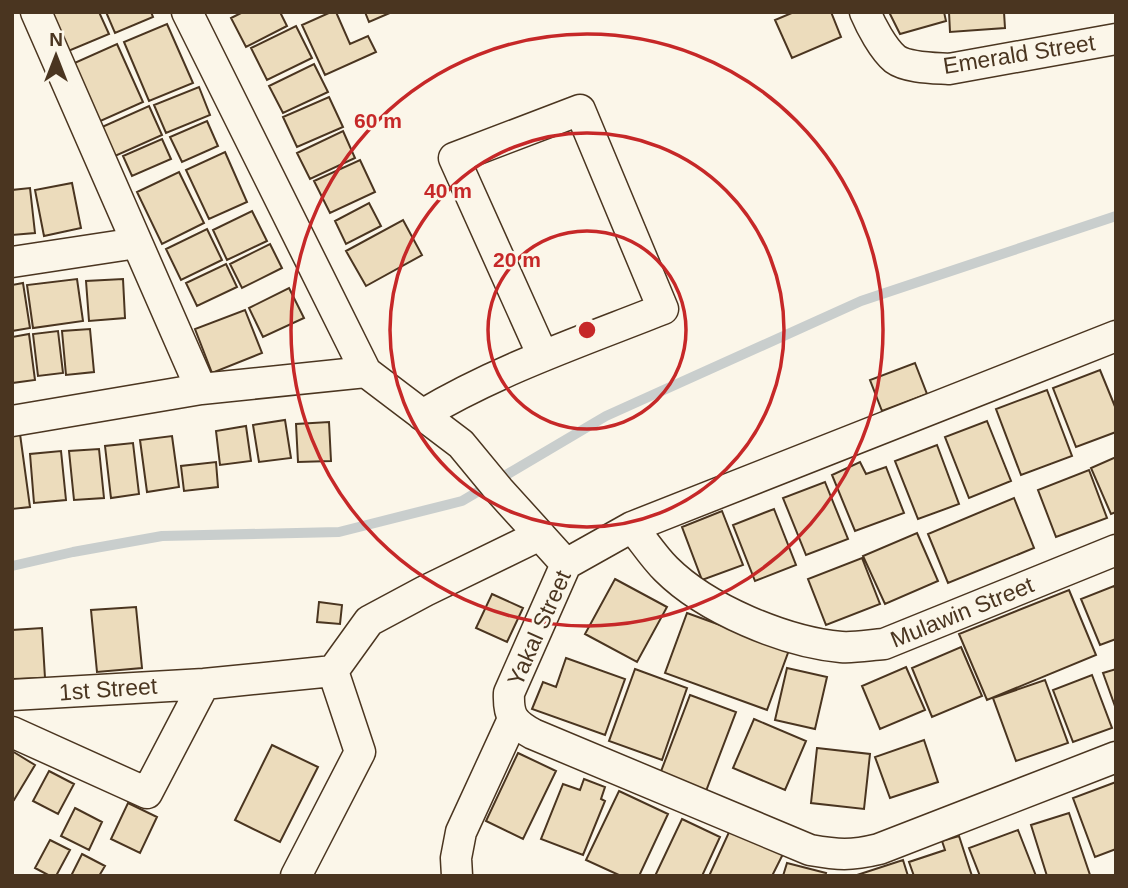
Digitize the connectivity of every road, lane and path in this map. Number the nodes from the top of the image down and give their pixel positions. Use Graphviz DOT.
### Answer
graph roads {
  1 [pos="36,12"];
  2 [pos="187,12"];
  3 [pos="865,12"];
  4 [pos="1116,39"];
  5 [pos="138,243"];
  6 [pos="12,262"];
  7 [pos="1116,336"];
  8 [pos="543,356"];
  9 [pos="366,372"];
  10 [pos="201,389"];
  11 [pos="422,415"];
  12 [pos="12,421"];
  13 [pos="632,527"];
  14 [pos="540,535"];
  15 [pos="1116,550"];
  16 [pos="566,564"];
  17 [pos="333,671"];
  18 [pos="204,684"];
  19 [pos="12,695"];
  20 [pos="513,719"];
  21 [pos="12,732"];
  22 [pos="1116,757"];
  23 [pos="296,876"];
  24 [pos="457,876"];
  1 -- 5 [label="street"];
  2 -- 9 [label="street"];
  3 -- 4 [label="street, Emerald Street"];
  5 -- 6 [label="street"];
  5 -- 10 [label="street"];
  7 -- 13 [label="street, Yakal Street"];
  8 -- 8 [label="street"];
  8 -- 11 [label="street"];
  9 -- 10 [label="street"];
  9 -- 11 [label="street"];
  10 -- 12 [label="street"];
  11 -- 14 [label="street"];
  13 -- 15 [label="street, Mulawin Street"];
  13 -- 16 [label="street, Yakal Street"];
  14 -- 16 [label="street"];
  14 -- 17 [label="street"];
  16 -- 20 [label="street, Yakal Street"];
  17 -- 18 [label="street, 1st Street"];
  17 -- 23 [label="street"];
  18 -- 19 [label="street, 1st Street"];
  18 -- 21 [label="street, 1st Street"];
  20 -- 22 [label="street, Yakal Street"];
  20 -- 24 [label="street"];
}
